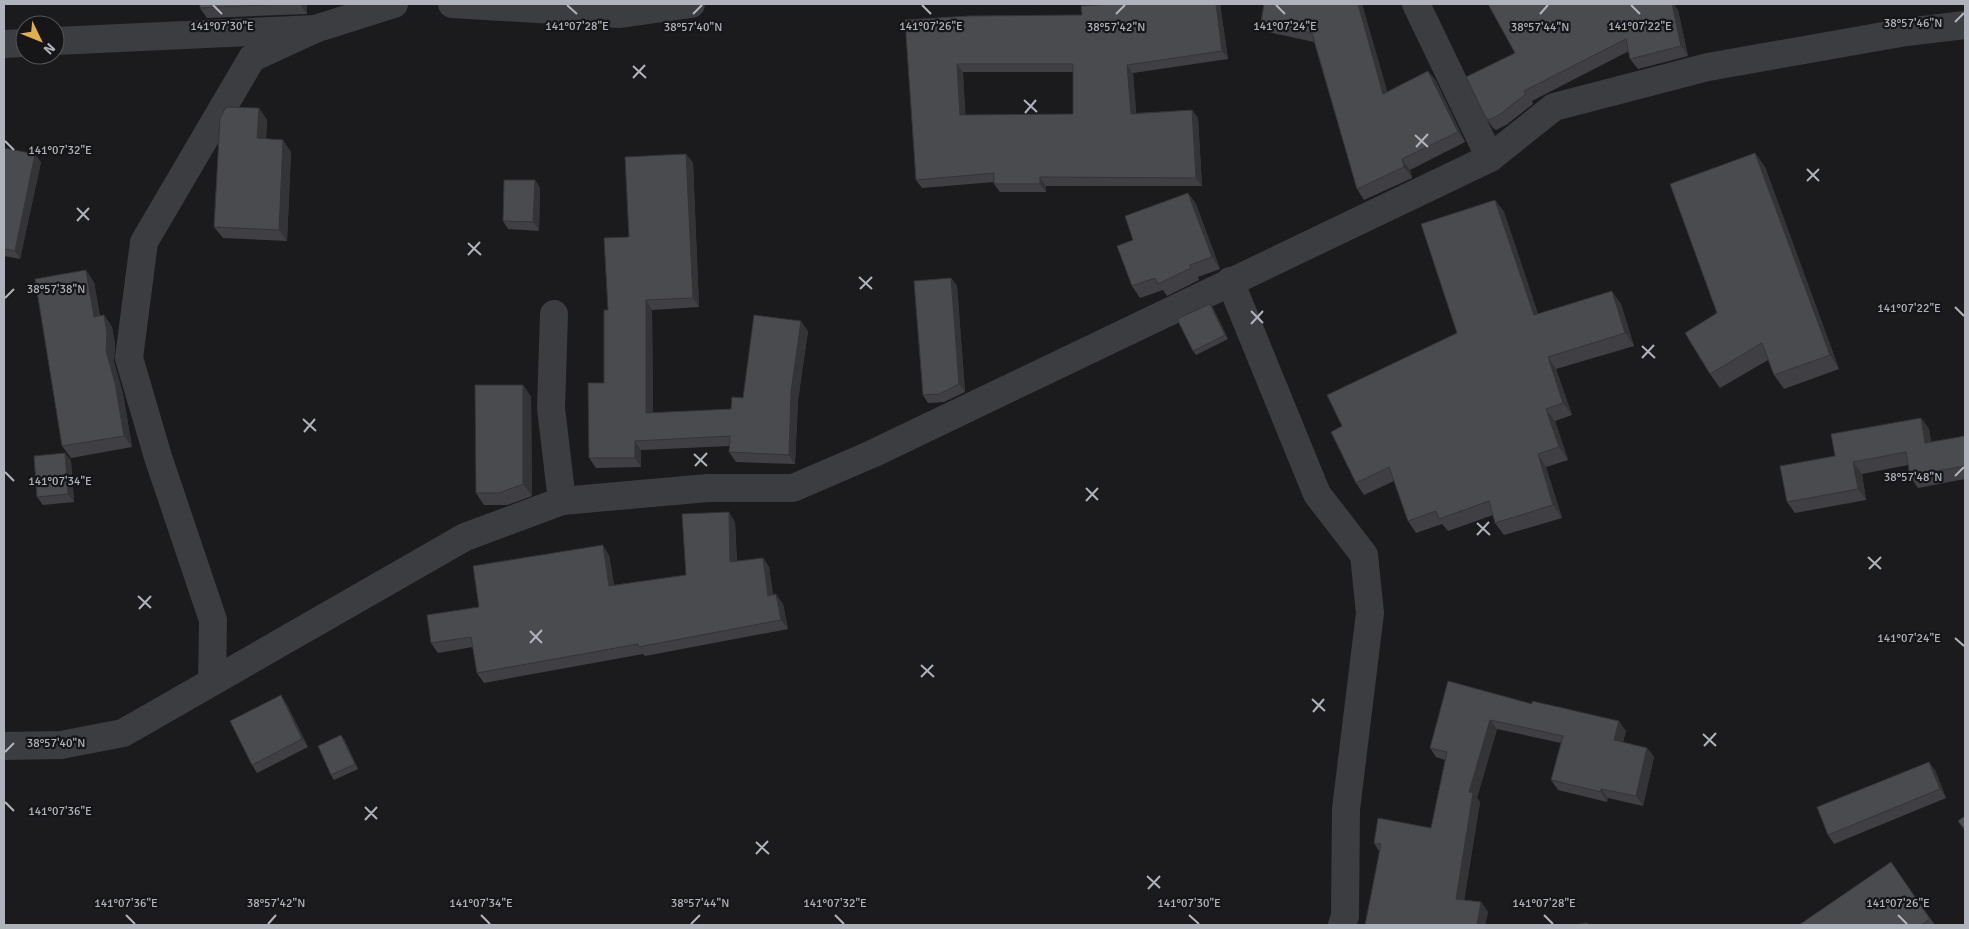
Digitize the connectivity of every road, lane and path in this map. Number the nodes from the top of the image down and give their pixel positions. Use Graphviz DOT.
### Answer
graph roads {
  1 [pos="394,4"];
  2 [pos="452,4"];
  3 [pos="691,4"];
  4 [pos="1416,4"];
  5 [pos="1965,25"];
  6 [pos="315,30"];
  7 [pos="65,41"];
  8 [pos="1490,158"];
  9 [pos="1230,281"];
  10 [pos="554,314"];
  11 [pos="562,502"];
  12 [pos="212,681"];
  13 [pos="4,746"];
  14 [pos="1342,925"];
  1 -- 6 [label="street"];
  2 -- 3 [label="street"];
  4 -- 8 [label="street"];
  5 -- 8 [label="street"];
  6 -- 7 [label="street"];
  6 -- 12 [label="street"];
  8 -- 9 [label="street"];
  9 -- 11 [label="street"];
  9 -- 14 [label="street"];
  10 -- 11 [label="street"];
  11 -- 12 [label="street"];
  12 -- 13 [label="street"];
}
